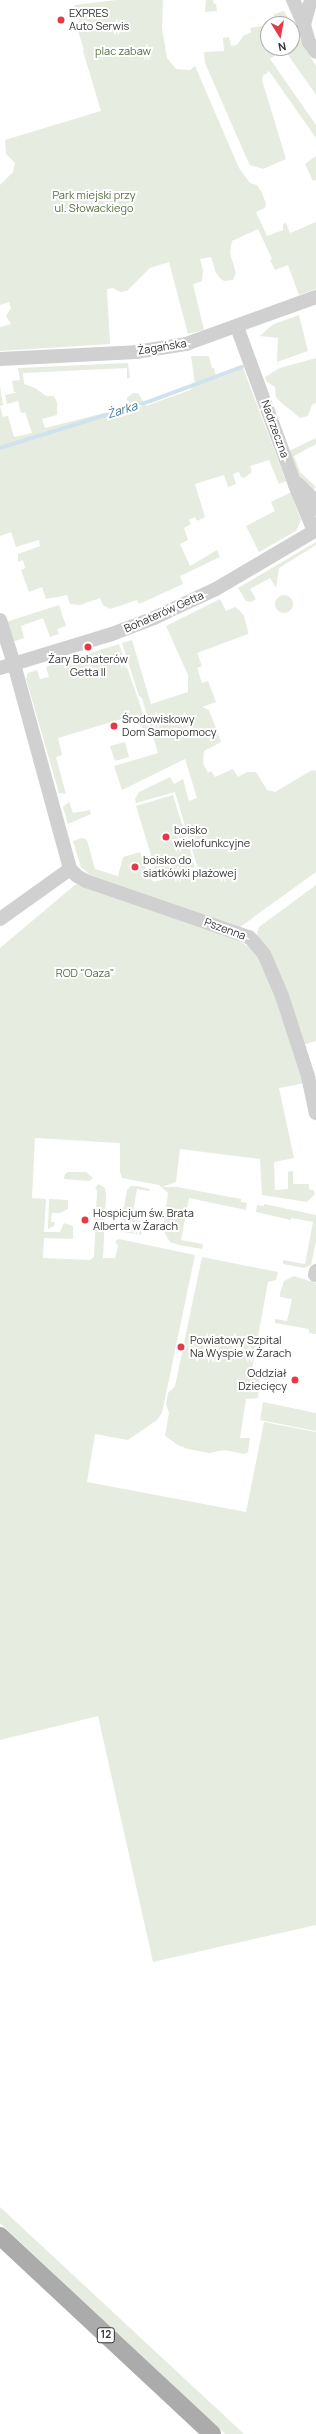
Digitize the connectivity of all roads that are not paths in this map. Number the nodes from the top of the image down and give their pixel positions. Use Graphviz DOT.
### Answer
graph roads {
  1 [pos="293,0"];
  2 [pos="313,0"];
  3 [pos="304,25"];
  4 [pos="316,52"];
  5 [pos="316,297"];
  6 [pos="237,327"];
  7 [pos="0,360"];
  8 [pos="293,478"];
  9 [pos="316,509"];
  10 [pos="315,530"];
  11 [pos="0,620"];
  12 [pos="14,664"];
  13 [pos="0,668"];
  14 [pos="70,868"];
  15 [pos="0,919"];
  16 [pos="316,1113"];
  17 [pos="0,2236"];
  18 [pos="212,2434"];
  1 -- 3 [label="street"];
  2 -- 3 [label="street"];
  3 -- 4 [label="street"];
  5 -- 6 [label="street, Żagańska"];
  6 -- 7 [label="street, Żagańska"];
  6 -- 8 [label="street, Nadrzeczna"];
  8 -- 9 [label="street"];
  8 -- 10 [label="street, Nadrzeczna"];
  10 -- 12 [label="street, Bohaterów Getta"];
  11 -- 12 [label="street"];
  12 -- 13 [label="street, Bohaterów Getta"];
  12 -- 14 [label="street"];
  14 -- 15 [label="street"];
  14 -- 16 [label="street, Pszenna"];
  17 -- 18 [label="main road, 12"];
}
